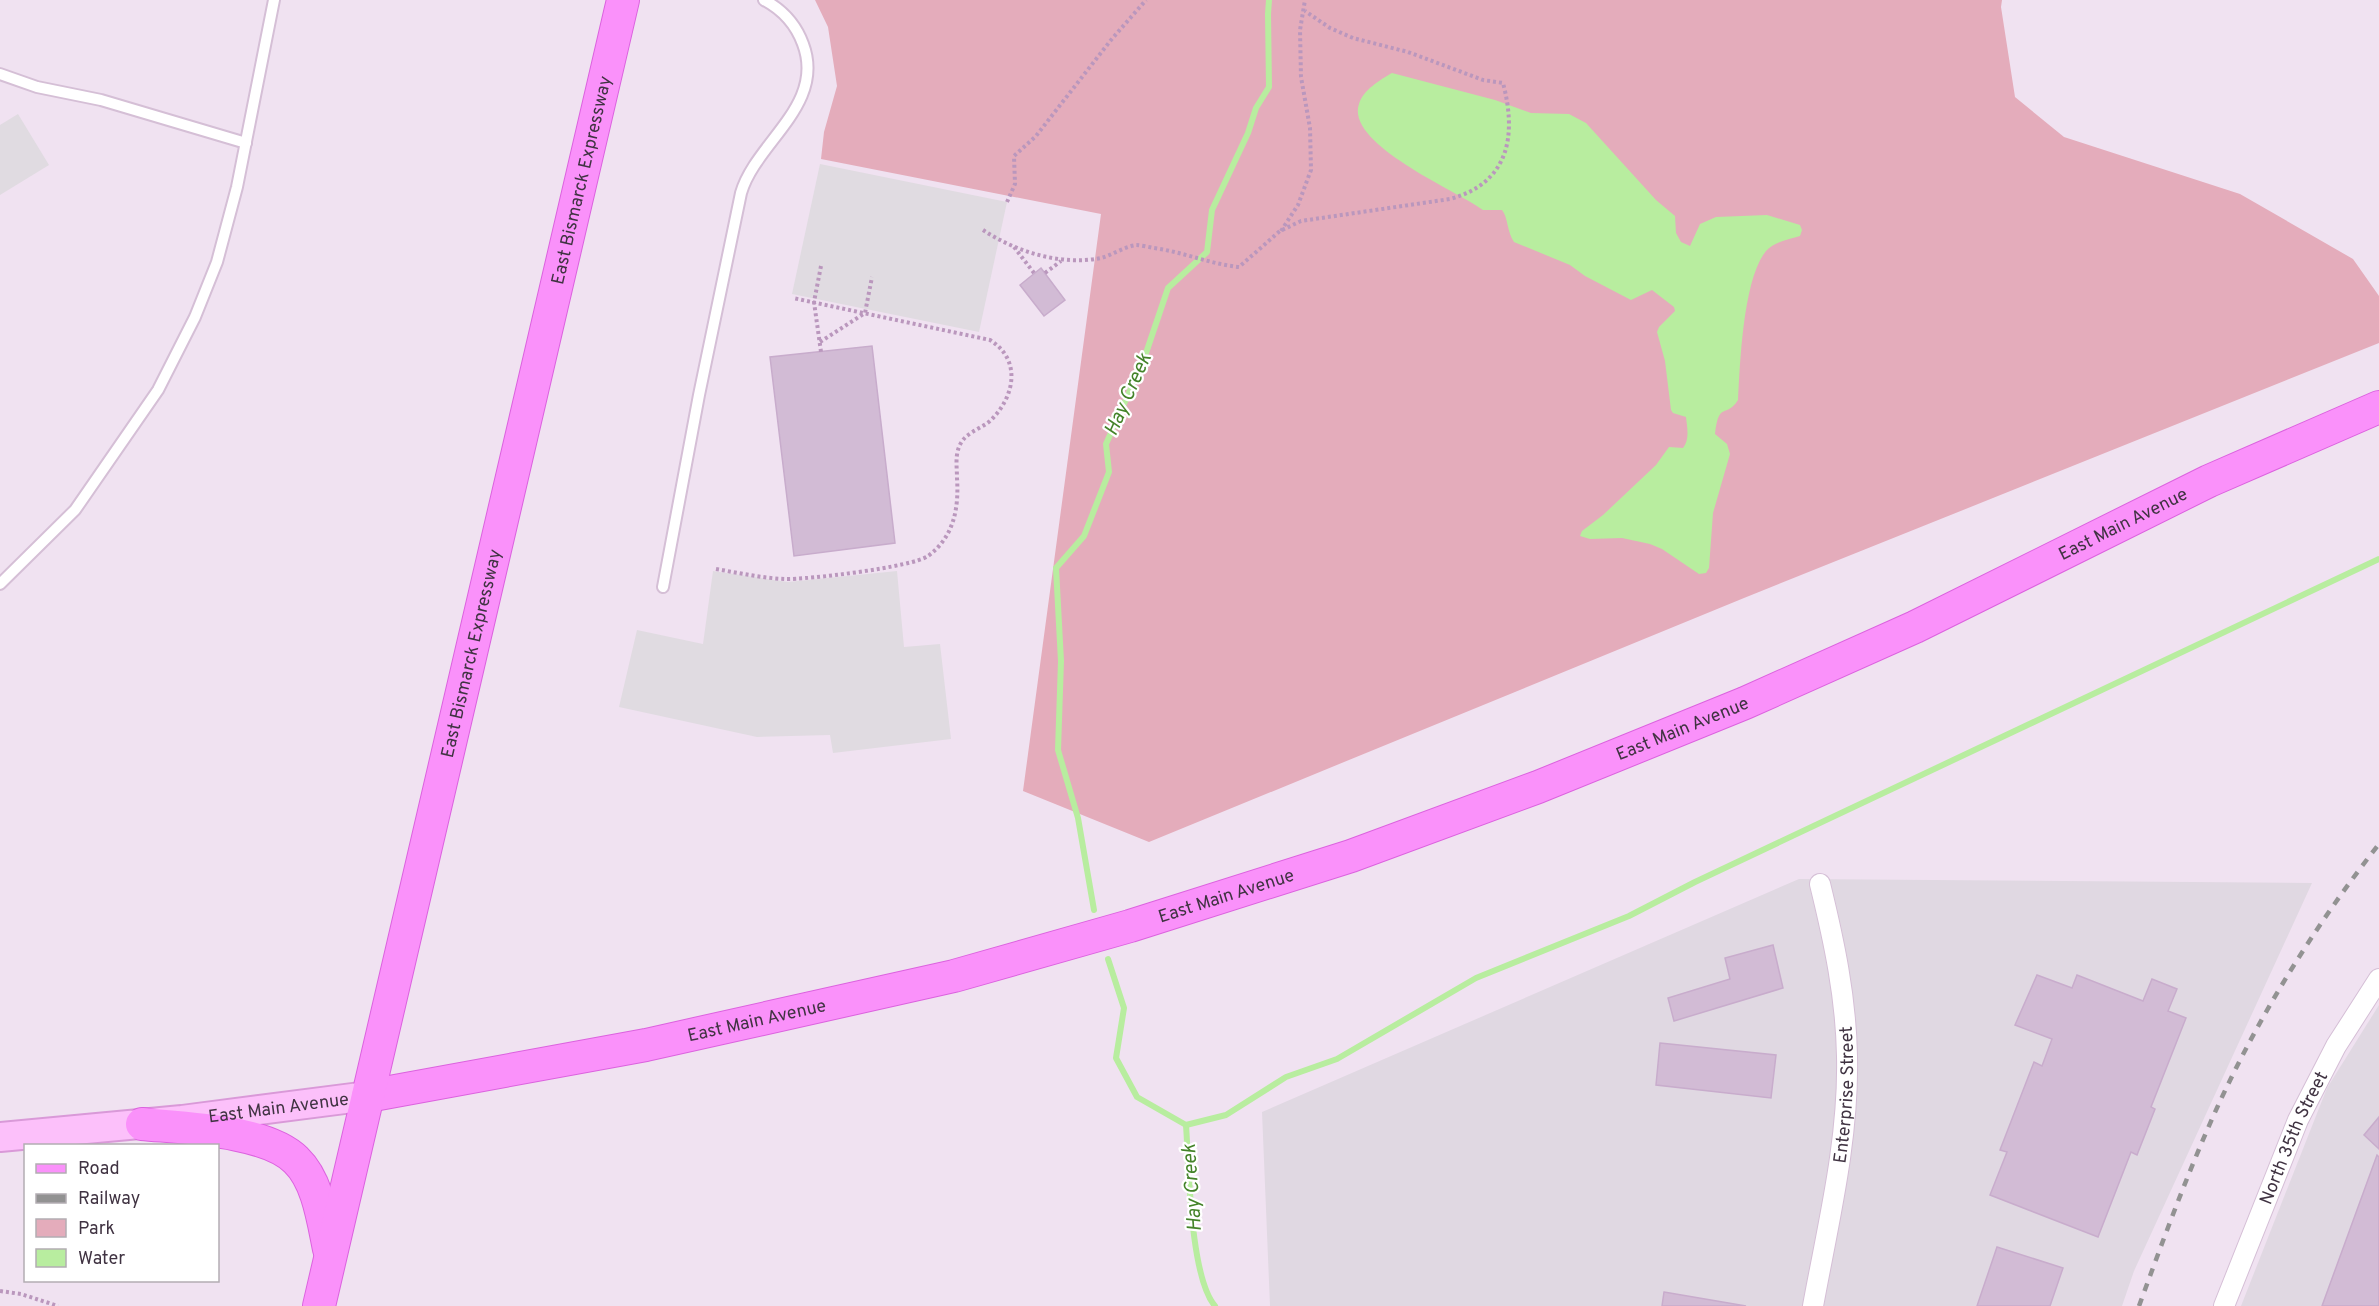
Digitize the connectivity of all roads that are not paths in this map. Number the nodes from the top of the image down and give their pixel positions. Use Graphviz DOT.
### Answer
graph roads {
  1 [pos="274,0"];
  2 [pos="623,0"];
  3 [pos="764,0"];
  4 [pos="0,74"];
  5 [pos="246,143"];
  6 [pos="2379,407"];
  7 [pos="0,584"];
  8 [pos="663,587"];
  9 [pos="1820,884"];
  10 [pos="2379,979"];
  11 [pos="368,1096"];
  12 [pos="142,1124"];
  13 [pos="0,1137"];
  14 [pos="331,1254"];
  15 [pos="318,1306"];
  16 [pos="1813,1306"];
  17 [pos="2224,1306"];
  1 -- 5 [label="lane"];
  2 -- 11 [label="main road, East Bismarck Expressway"];
  3 -- 8 [label="lane"];
  4 -- 5 [label="lane"];
  5 -- 7 [label="lane"];
  6 -- 11 [label="main road, East Main Avenue"];
  9 -- 16 [label="street, Enterprise Street"];
  10 -- 17 [label="street, North 35th Street"];
  11 -- 12 [label="main road, East Main Avenue"];
  11 -- 14 [label="main road, East Bismarck Expressway"];
  12 -- 13 [label="main road, East Main Avenue"];
  12 -- 14 [label="main road"];
  14 -- 15 [label="main road, East Bismarck Expressway"];
}
